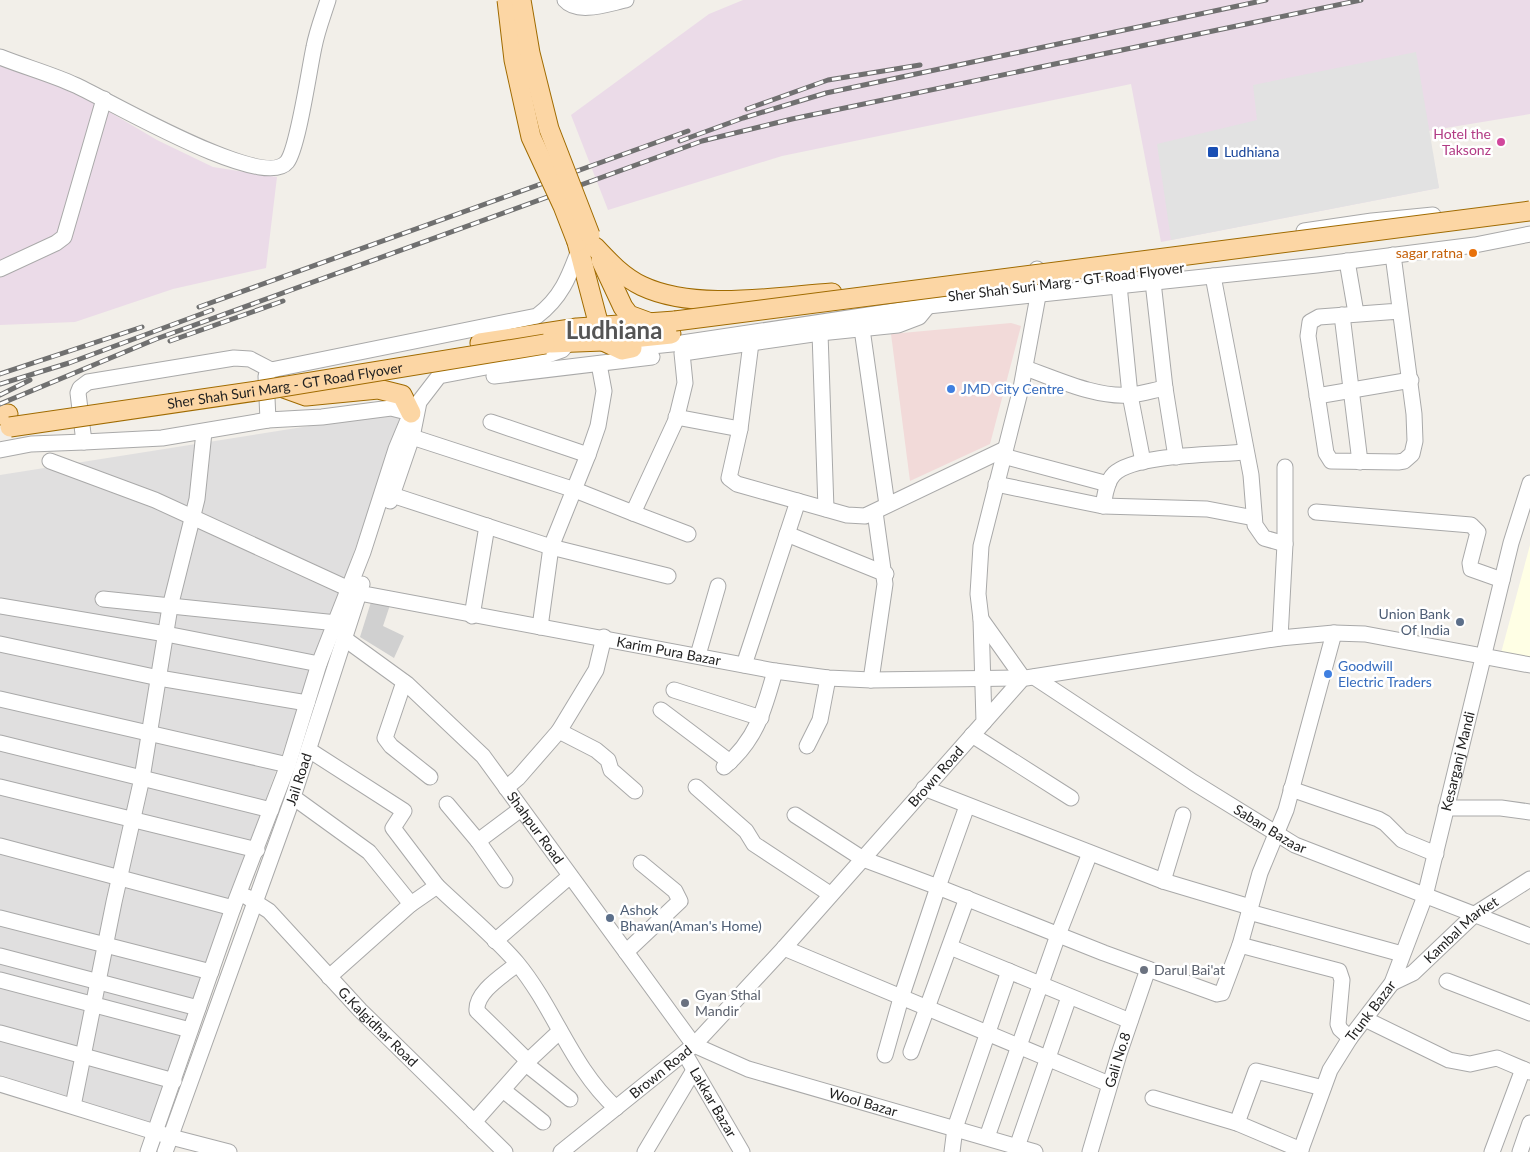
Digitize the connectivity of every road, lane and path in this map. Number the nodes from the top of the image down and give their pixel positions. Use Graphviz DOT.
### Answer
graph roads {
  1 [pos="328,0"];
  2 [pos="507,0"];
  3 [pos="521,0"];
  4 [pos="565,0"];
  5 [pos="626,0"];
  6 [pos="594,3"];
  7 [pos="0,57"];
  8 [pos="104,99"];
  9 [pos="1530,202"];
  10 [pos="1530,211"];
  11 [pos="1530,223"];
  12 [pos="1530,234"];
  13 [pos="590,248"];
  14 [pos="1393,255"];
  15 [pos="1347,261"];
  16 [pos="0,269"];
  17 [pos="1037,269"];
  18 [pos="1213,276"];
  19 [pos="1153,282"];
  20 [pos="917,284"];
  21 [pos="1119,285"];
  22 [pos="1038,296"];
  23 [pos="704,299"];
  24 [pos="928,306"];
  25 [pos="1400,311"];
  26 [pos="1349,314"];
  27 [pos="650,323"];
  28 [pos="620,326"];
  29 [pos="862,329"];
  30 [pos="502,332"];
  31 [pos="820,333"];
  32 [pos="601,334"];
  33 [pos="569,342"];
  34 [pos="751,343"];
  35 [pos="632,348"];
  36 [pos="682,353"];
  37 [pos="599,364"];
  38 [pos="1025,368"];
  39 [pos="273,378"];
  40 [pos="1411,380"];
  41 [pos="1165,388"];
  42 [pos="1352,390"];
  43 [pos="1130,395"];
  44 [pos="1317,396"];
  45 [pos="406,402"];
  46 [pos="0,415"];
  47 [pos="676,417"];
  48 [pos="268,420"];
  49 [pos="491,422"];
  50 [pos="0,428"];
  51 [pos="740,429"];
  52 [pos="204,432"];
  53 [pos="412,437"];
  54 [pos="84,442"];
  55 [pos="0,450"];
  56 [pos="1004,452"];
  57 [pos="1245,452"];
  58 [pos="588,456"];
  59 [pos="1176,457"];
  60 [pos="50,461"];
  61 [pos="1142,462"];
  62 [pos="1360,462"];
  63 [pos="1285,467"];
  64 [pos="1530,483"];
  65 [pos="996,484"];
  66 [pos="1108,484"];
  67 [pos="574,490"];
  68 [pos="392,495"];
  69 [pos="798,501"];
  70 [pos="1103,506"];
  71 [pos="826,509"];
  72 [pos="881,509"];
  73 [pos="1316,512"];
  74 [pos="633,513"];
  75 [pos="193,518"];
  76 [pos="1254,518"];
  77 [pos="487,526"];
  78 [pos="688,534"];
  79 [pos="787,534"];
  80 [pos="1285,544"];
  81 [pos="551,546"];
  82 [pos="886,574"];
  83 [pos="668,576"];
  84 [pos="1502,580"];
  85 [pos="718,586"];
  86 [pos="354,591"];
  87 [pos="103,599"];
  88 [pos="0,606"];
  89 [pos="170,607"];
  90 [pos="472,616"];
  91 [pos="981,619"];
  92 [pos="337,623"];
  93 [pos="540,627"];
  94 [pos="1334,633"];
  95 [pos="166,634"];
  96 [pos="604,637"];
  97 [pos="1280,638"];
  98 [pos="345,639"];
  99 [pos="0,644"];
  100 [pos="698,655"];
  101 [pos="1484,655"];
  102 [pos="319,664"];
  103 [pos="744,665"];
  104 [pos="1530,665"];
  105 [pos="776,671"];
  106 [pos="159,678"];
  107 [pos="828,678"];
  108 [pos="981,678"];
  109 [pos="1028,678"];
  110 [pos="871,680"];
  111 [pos="404,682"];
  112 [pos="674,690"];
  113 [pos="0,699"];
  114 [pos="308,702"];
  115 [pos="662,710"];
  116 [pos="761,718"];
  117 [pos="984,722"];
  118 [pos="560,731"];
  119 [pos="151,734"];
  120 [pos="972,735"];
  121 [pos="0,743"];
  122 [pos="807,746"];
  123 [pos="308,750"];
  124 [pos="288,765"];
  125 [pos="142,778"];
  126 [pos="430,778"];
  127 [pos="696,786"];
  128 [pos="0,787"];
  129 [pos="506,788"];
  130 [pos="924,788"];
  131 [pos="1291,789"];
  132 [pos="635,791"];
  133 [pos="293,797"];
  134 [pos="1071,798"];
  135 [pos="447,804"];
  136 [pos="967,806"];
  137 [pos="1446,808"];
  138 [pos="521,809"];
  139 [pos="271,810"];
  140 [pos="1530,812"];
  141 [pos="795,815"];
  142 [pos="1183,815"];
  143 [pos="132,820"];
  144 [pos="1277,834"];
  145 [pos="478,841"];
  146 [pos="0,846"];
  147 [pos="257,850"];
  148 [pos="1090,854"];
  149 [pos="863,859"];
  150 [pos="1434,860"];
  151 [pos="641,863"];
  152 [pos="570,876"];
  153 [pos="119,878"];
  154 [pos="1530,879"];
  155 [pos="505,880"];
  156 [pos="1163,881"];
  157 [pos="437,886"];
  158 [pos="938,887"];
  159 [pos="239,892"];
  160 [pos="830,894"];
  161 [pos="1425,896"];
  162 [pos="967,898"];
  163 [pos="254,900"];
  164 [pos="411,904"];
  165 [pos="232,908"];
  166 [pos="1249,909"];
  167 [pos="1475,914"];
  168 [pos="0,918"];
  169 [pos="1058,934"];
  170 [pos="1530,936"];
  171 [pos="495,941"];
  172 [pos="1240,945"];
  173 [pos="106,946"];
  174 [pos="950,946"];
  175 [pos="784,948"];
  176 [pos="626,952"];
  177 [pos="1402,954"];
  178 [pos="0,956"];
  179 [pos="517,964"];
  180 [pos="1148,969"];
  181 [pos="1009,971"];
  182 [pos="211,972"];
  183 [pos="329,977"];
  184 [pos="0,980"];
  185 [pos="1447,981"];
  186 [pos="98,982"];
  187 [pos="1392,983"];
  188 [pos="1040,985"];
  189 [pos="1069,997"];
  190 [pos="900,998"];
  191 [pos="93,1004"];
  192 [pos="198,1008"];
  193 [pos="927,1009"];
  194 [pos="1530,1013"];
  195 [pos="1365,1019"];
  196 [pos="1130,1022"];
  197 [pos="190,1030"];
  198 [pos="560,1031"];
  199 [pos="0,1033"];
  200 [pos="986,1034"];
  201 [pos="1350,1038"];
  202 [pos="1018,1047"];
  203 [pos="689,1050"];
  204 [pos="911,1052"];
  205 [pos="82,1055"];
  206 [pos="885,1055"];
  207 [pos="1048,1058"];
  208 [pos="527,1063"];
  209 [pos="694,1070"];
  210 [pos="1526,1070"];
  211 [pos="174,1081"];
  212 [pos="0,1084"];
  213 [pos="1109,1084"];
  214 [pos="1323,1088"];
  215 [pos="503,1090"];
  216 [pos="1153,1098"];
  217 [pos="570,1099"];
  218 [pos="73,1106"];
  219 [pos="616,1108"];
  220 [pos="474,1122"];
  221 [pos="543,1122"];
  222 [pos="1237,1123"];
  223 [pos="1530,1123"];
  224 [pos="955,1128"];
  225 [pos="155,1132"];
  226 [pos="171,1137"];
  227 [pos="987,1137"];
  228 [pos="1009,1148"];
  229 [pos="1301,1151"];
  230 [pos="148,1152"];
  231 [pos="165,1152"];
  232 [pos="229,1152"];
  233 [pos="505,1152"];
  234 [pos="561,1152"];
  235 [pos="644,1152"];
  236 [pos="742,1152"];
  237 [pos="952,1152"];
  238 [pos="1034,1152"];
  239 [pos="1090,1152"];
  240 [pos="1492,1152"];
  241 [pos="1520,1152"];
  1 -- 8 [label="street"];
  2 -- 13 [label="main road, bridge"];
  3 -- 13 [label="main road, bridge"];
  4 -- 6 [label="street"];
  5 -- 6 [label="street"];
  7 -- 8 [label="street"];
  8 -- 16 [label="street"];
  9 -- 17 [label="street"];
  10 -- 27 [label="main road, Sher Shah Suri Marg - GT Road Flyover, bridge"];
  11 -- 32 [label="main road, Sher Shah Suri Marg - GT Road Flyover"];
  12 -- 14 [label="street"];
  13 -- 23 [label="main road"];
  13 -- 27 [label="main road"];
  13 -- 28 [label="main road"];
  13 -- 30 [label="street"];
  13 -- 32 [label="main road"];
  14 -- 15 [label="street"];
  14 -- 25 [label="street"];
  15 -- 18 [label="street"];
  15 -- 26 [label="street"];
  17 -- 20 [label="street"];
  17 -- 22 [label="street"];
  18 -- 19 [label="street"];
  18 -- 57 [label="street"];
  19 -- 21 [label="street"];
  19 -- 41 [label="street"];
  20 -- 23 [label="main road"];
  20 -- 24 [label="street"];
  21 -- 22 [label="street"];
  21 -- 43 [label="street"];
  22 -- 24 [label="street"];
  22 -- 38 [label="street"];
  23 -- 27 [label="main road"];
  24 -- 29 [label="street"];
  24 -- 35 [label="street"];
  25 -- 26 [label="street"];
  25 -- 40 [label="street"];
  26 -- 42 [label="street"];
  26 -- 44 [label="street"];
  27 -- 28 [label="main road, Sher Shah Suri Marg - GT Road Flyover"];
  28 -- 32 [label="main road, Sher Shah Suri Marg - GT Road Flyover"];
  29 -- 31 [label="street"];
  29 -- 72 [label="street"];
  30 -- 32 [label="main road, Sher Shah Suri Marg - GT Road Flyover"];
  30 -- 39 [label="street"];
  30 -- 46 [label="main road, Sher Shah Suri Marg - GT Road Flyover"];
  31 -- 34 [label="street"];
  31 -- 71 [label="street"];
  32 -- 33 [label="main road, Sher Shah Suri Marg - GT Road Flyover"];
  32 -- 35 [label="main road"];
  33 -- 39 [label="main road, Sher Shah Suri Marg - GT Road Flyover, bridge"];
  33 -- 45 [label="street"];
  34 -- 36 [label="street"];
  34 -- 51 [label="street"];
  36 -- 37 [label="street"];
  36 -- 47 [label="street"];
  37 -- 45 [label="street"];
  37 -- 58 [label="street"];
  38 -- 43 [label="street"];
  38 -- 56 [label="street"];
  39 -- 45 [label="main road"];
  39 -- 48 [label="street"];
  39 -- 50 [label="main road, Sher Shah Suri Marg - GT Road Flyover, bridge"];
  39 -- 54 [label="street"];
  40 -- 42 [label="street"];
  40 -- 62 [label="street"];
  41 -- 43 [label="street"];
  41 -- 59 [label="street"];
  42 -- 44 [label="street"];
  42 -- 62 [label="street"];
  43 -- 61 [label="street"];
  44 -- 62 [label="street"];
  45 -- 48 [label="street"];
  45 -- 53 [label="street, Jail Road"];
  45 -- 86 [label="street, Jail Road"];
  47 -- 51 [label="street"];
  47 -- 74 [label="street"];
  48 -- 52 [label="street"];
  49 -- 58 [label="street"];
  51 -- 69 [label="street"];
  52 -- 54 [label="street"];
  52 -- 75 [label="street"];
  53 -- 67 [label="street"];
  53 -- 68 [label="street, Jail Road"];
  54 -- 55 [label="street"];
  56 -- 65 [label="street"];
  56 -- 66 [label="street"];
  56 -- 72 [label="street"];
  57 -- 59 [label="street"];
  57 -- 76 [label="street"];
  58 -- 67 [label="street"];
  59 -- 61 [label="street"];
  60 -- 75 [label="street, Karim Pura Bazar"];
  61 -- 66 [label="street"];
  63 -- 80 [label="street"];
  64 -- 84 [label="street, Kesarganj Mandi"];
  65 -- 70 [label="street"];
  65 -- 91 [label="street"];
  66 -- 70 [label="street"];
  67 -- 74 [label="street"];
  67 -- 81 [label="street"];
  68 -- 77 [label="street"];
  68 -- 86 [label="street, Jail Road"];
  69 -- 71 [label="street"];
  69 -- 79 [label="street"];
  70 -- 76 [label="street"];
  71 -- 72 [label="street"];
  72 -- 82 [label="street"];
  73 -- 84 [label="street"];
  74 -- 78 [label="street"];
  75 -- 86 [label="street, Karim Pura Bazar"];
  75 -- 89 [label="street"];
  76 -- 80 [label="street"];
  77 -- 81 [label="street"];
  77 -- 90 [label="street"];
  79 -- 82 [label="street"];
  79 -- 103 [label="street"];
  80 -- 97 [label="street"];
  81 -- 83 [label="street"];
  81 -- 93 [label="street"];
  82 -- 110 [label="street"];
  84 -- 101 [label="street, Kesarganj Mandi"];
  85 -- 100 [label="street"];
  86 -- 90 [label="street, Karim Pura Bazar"];
  86 -- 92 [label="street, Jail Road"];
  86 -- 98 [label="street, Jail Road"];
  87 -- 89 [label="street"];
  88 -- 95 [label="street"];
  89 -- 92 [label="street"];
  89 -- 95 [label="street"];
  90 -- 93 [label="street, Karim Pura Bazar"];
  91 -- 108 [label="street"];
  91 -- 109 [label="street"];
  92 -- 102 [label="street, Jail Road"];
  93 -- 96 [label="street, Karim Pura Bazar"];
  94 -- 97 [label="street, Karim Pura Bazar"];
  94 -- 101 [label="street, Karim Pura Bazar"];
  94 -- 131 [label="street"];
  95 -- 102 [label="street"];
  95 -- 106 [label="street"];
  96 -- 100 [label="street, Karim Pura Bazar"];
  96 -- 118 [label="street"];
  97 -- 109 [label="street, Karim Pura Bazar"];
  98 -- 111 [label="street, Shahpur Road"];
  98 -- 123 [label="street, Jail Road"];
  99 -- 106 [label="street"];
  100 -- 103 [label="street, Karim Pura Bazar"];
  101 -- 104 [label="street, Karim Pura Bazar"];
  101 -- 137 [label="street, Kesarganj Mandi"];
  102 -- 114 [label="street, Jail Road"];
  103 -- 105 [label="street, Karim Pura Bazar"];
  105 -- 107 [label="street, Karim Pura Bazar"];
  105 -- 116 [label="street"];
  106 -- 114 [label="street"];
  106 -- 119 [label="street"];
  107 -- 110 [label="street, Karim Pura Bazar"];
  107 -- 122 [label="street"];
  108 -- 109 [label="street, Karim Pura Bazar"];
  108 -- 110 [label="street, Karim Pura Bazar"];
  108 -- 117 [label="street"];
  109 -- 117 [label="street, Brown Road"];
  109 -- 144 [label="street, Saban Bazaar"];
  111 -- 126 [label="street"];
  111 -- 129 [label="street, Shahpur Road"];
  112 -- 116 [label="street"];
  113 -- 119 [label="street"];
  114 -- 124 [label="street, Jail Road"];
  115 -- 116 [label="street"];
  117 -- 120 [label="street, Brown Road"];
  118 -- 129 [label="street"];
  118 -- 132 [label="street"];
  119 -- 124 [label="street"];
  119 -- 125 [label="street"];
  120 -- 130 [label="street, Brown Road"];
  120 -- 134 [label="street"];
  121 -- 125 [label="street"];
  123 -- 133 [label="street, Jail Road"];
  123 -- 157 [label="street"];
  124 -- 139 [label="street, Jail Road"];
  125 -- 139 [label="street"];
  125 -- 143 [label="street"];
  127 -- 160 [label="street"];
  128 -- 143 [label="street"];
  129 -- 138 [label="street, Shahpur Road"];
  130 -- 136 [label="street"];
  130 -- 149 [label="street, Brown Road"];
  131 -- 144 [label="street"];
  131 -- 150 [label="street"];
  133 -- 163 [label="street, Jail Road"];
  133 -- 164 [label="street"];
  135 -- 145 [label="street"];
  136 -- 148 [label="street"];
  136 -- 158 [label="street"];
  137 -- 140 [label="street"];
  137 -- 150 [label="street, Kesarganj Mandi"];
  138 -- 145 [label="street"];
  138 -- 152 [label="street, Shahpur Road"];
  139 -- 147 [label="street, Jail Road"];
  141 -- 149 [label="street"];
  142 -- 156 [label="street"];
  143 -- 147 [label="street"];
  143 -- 153 [label="street"];
  144 -- 161 [label="street, Saban Bazaar"];
  144 -- 166 [label="street"];
  145 -- 155 [label="street"];
  146 -- 153 [label="street"];
  147 -- 159 [label="street, Jail Road"];
  148 -- 156 [label="street"];
  148 -- 169 [label="street"];
  149 -- 158 [label="street"];
  149 -- 160 [label="street, Brown Road"];
  150 -- 161 [label="street, Trunk Bazar"];
  151 -- 176 [label="street"];
  152 -- 171 [label="street"];
  152 -- 176 [label="street, Shahpur Road"];
  153 -- 165 [label="street"];
  153 -- 173 [label="street"];
  154 -- 167 [label="street, Kambal Market"];
  156 -- 166 [label="street"];
  157 -- 164 [label="street"];
  157 -- 171 [label="street"];
  158 -- 162 [label="street"];
  158 -- 190 [label="street"];
  159 -- 163 [label="street, G.Kalgidhar Road"];
  159 -- 165 [label="street, Jail Road"];
  160 -- 175 [label="street, Brown Road"];
  161 -- 167 [label="street, Saban Bazaar"];
  161 -- 177 [label="street, Trunk Bazar"];
  162 -- 169 [label="street"];
  162 -- 174 [label="street"];
  163 -- 183 [label="street, G.Kalgidhar Road"];
  163 -- 226 [label="street, Jail Road"];
  164 -- 183 [label="street"];
  165 -- 182 [label="street, Jail Road"];
  166 -- 172 [label="street"];
  166 -- 177 [label="street"];
  167 -- 170 [label="street, Saban Bazaar"];
  167 -- 187 [label="street, Kambal Market"];
  168 -- 173 [label="street"];
  169 -- 180 [label="street"];
  169 -- 188 [label="street"];
  171 -- 179 [label="street"];
  172 -- 180 [label="street"];
  172 -- 201 [label="street"];
  173 -- 182 [label="street"];
  173 -- 186 [label="street"];
  174 -- 181 [label="street"];
  174 -- 193 [label="street"];
  175 -- 190 [label="street"];
  175 -- 203 [label="street, Brown Road"];
  176 -- 203 [label="street, Shahpur Road"];
  177 -- 187 [label="street, Trunk Bazar"];
  178 -- 186 [label="street"];
  179 -- 198 [label="street"];
  179 -- 208 [label="street"];
  180 -- 196 [label="street, Gali No.8"];
  181 -- 188 [label="street"];
  181 -- 200 [label="street"];
  182 -- 192 [label="street, Jail Road"];
  183 -- 220 [label="street, G.Kalgidhar Road"];
  184 -- 191 [label="street"];
  185 -- 194 [label="street"];
  186 -- 191 [label="street"];
  186 -- 192 [label="street"];
  187 -- 195 [label="street, Trunk Bazar"];
  188 -- 189 [label="street"];
  188 -- 202 [label="street"];
  189 -- 196 [label="street"];
  189 -- 207 [label="street"];
  190 -- 193 [label="street"];
  190 -- 206 [label="street"];
  191 -- 197 [label="street"];
  191 -- 205 [label="street"];
  192 -- 197 [label="street, Jail Road"];
  193 -- 200 [label="street"];
  193 -- 204 [label="street"];
  195 -- 201 [label="street, Trunk Bazar"];
  195 -- 210 [label="street"];
  196 -- 213 [label="street, Gali No.8"];
  197 -- 211 [label="street, Jail Road"];
  198 -- 208 [label="street"];
  198 -- 219 [label="street"];
  199 -- 205 [label="street"];
  200 -- 202 [label="street"];
  200 -- 224 [label="street"];
  201 -- 214 [label="street, Trunk Bazar"];
  202 -- 207 [label="street"];
  202 -- 227 [label="street"];
  203 -- 209 [label="street, Lakkar Bazar"];
  203 -- 219 [label="street, Brown Road"];
  203 -- 224 [label="street, Wool Bazar"];
  205 -- 211 [label="street"];
  205 -- 218 [label="street"];
  207 -- 213 [label="street"];
  207 -- 228 [label="street"];
  208 -- 215 [label="street"];
  208 -- 217 [label="street"];
  209 -- 235 [label="street"];
  209 -- 236 [label="street, Lakkar Bazar"];
  210 -- 240 [label="street"];
  211 -- 225 [label="street, Jail Road"];
  212 -- 218 [label="street"];
  213 -- 239 [label="street, Gali No.8"];
  214 -- 222 [label="street"];
  214 -- 229 [label="street, Trunk Bazar"];
  215 -- 220 [label="street"];
  215 -- 221 [label="street"];
  216 -- 222 [label="street"];
  218 -- 225 [label="street"];
  219 -- 234 [label="street, Brown Road"];
  220 -- 233 [label="street, G.Kalgidhar Road"];
  222 -- 229 [label="street"];
  223 -- 241 [label="street"];
  224 -- 227 [label="street, Wool Bazar"];
  224 -- 237 [label="street"];
  225 -- 226 [label="street"];
  225 -- 230 [label="street, Jail Road"];
  226 -- 231 [label="street, Jail Road"];
  226 -- 232 [label="street"];
  227 -- 228 [label="street, Wool Bazar"];
  228 -- 238 [label="street, Wool Bazar"];
}
